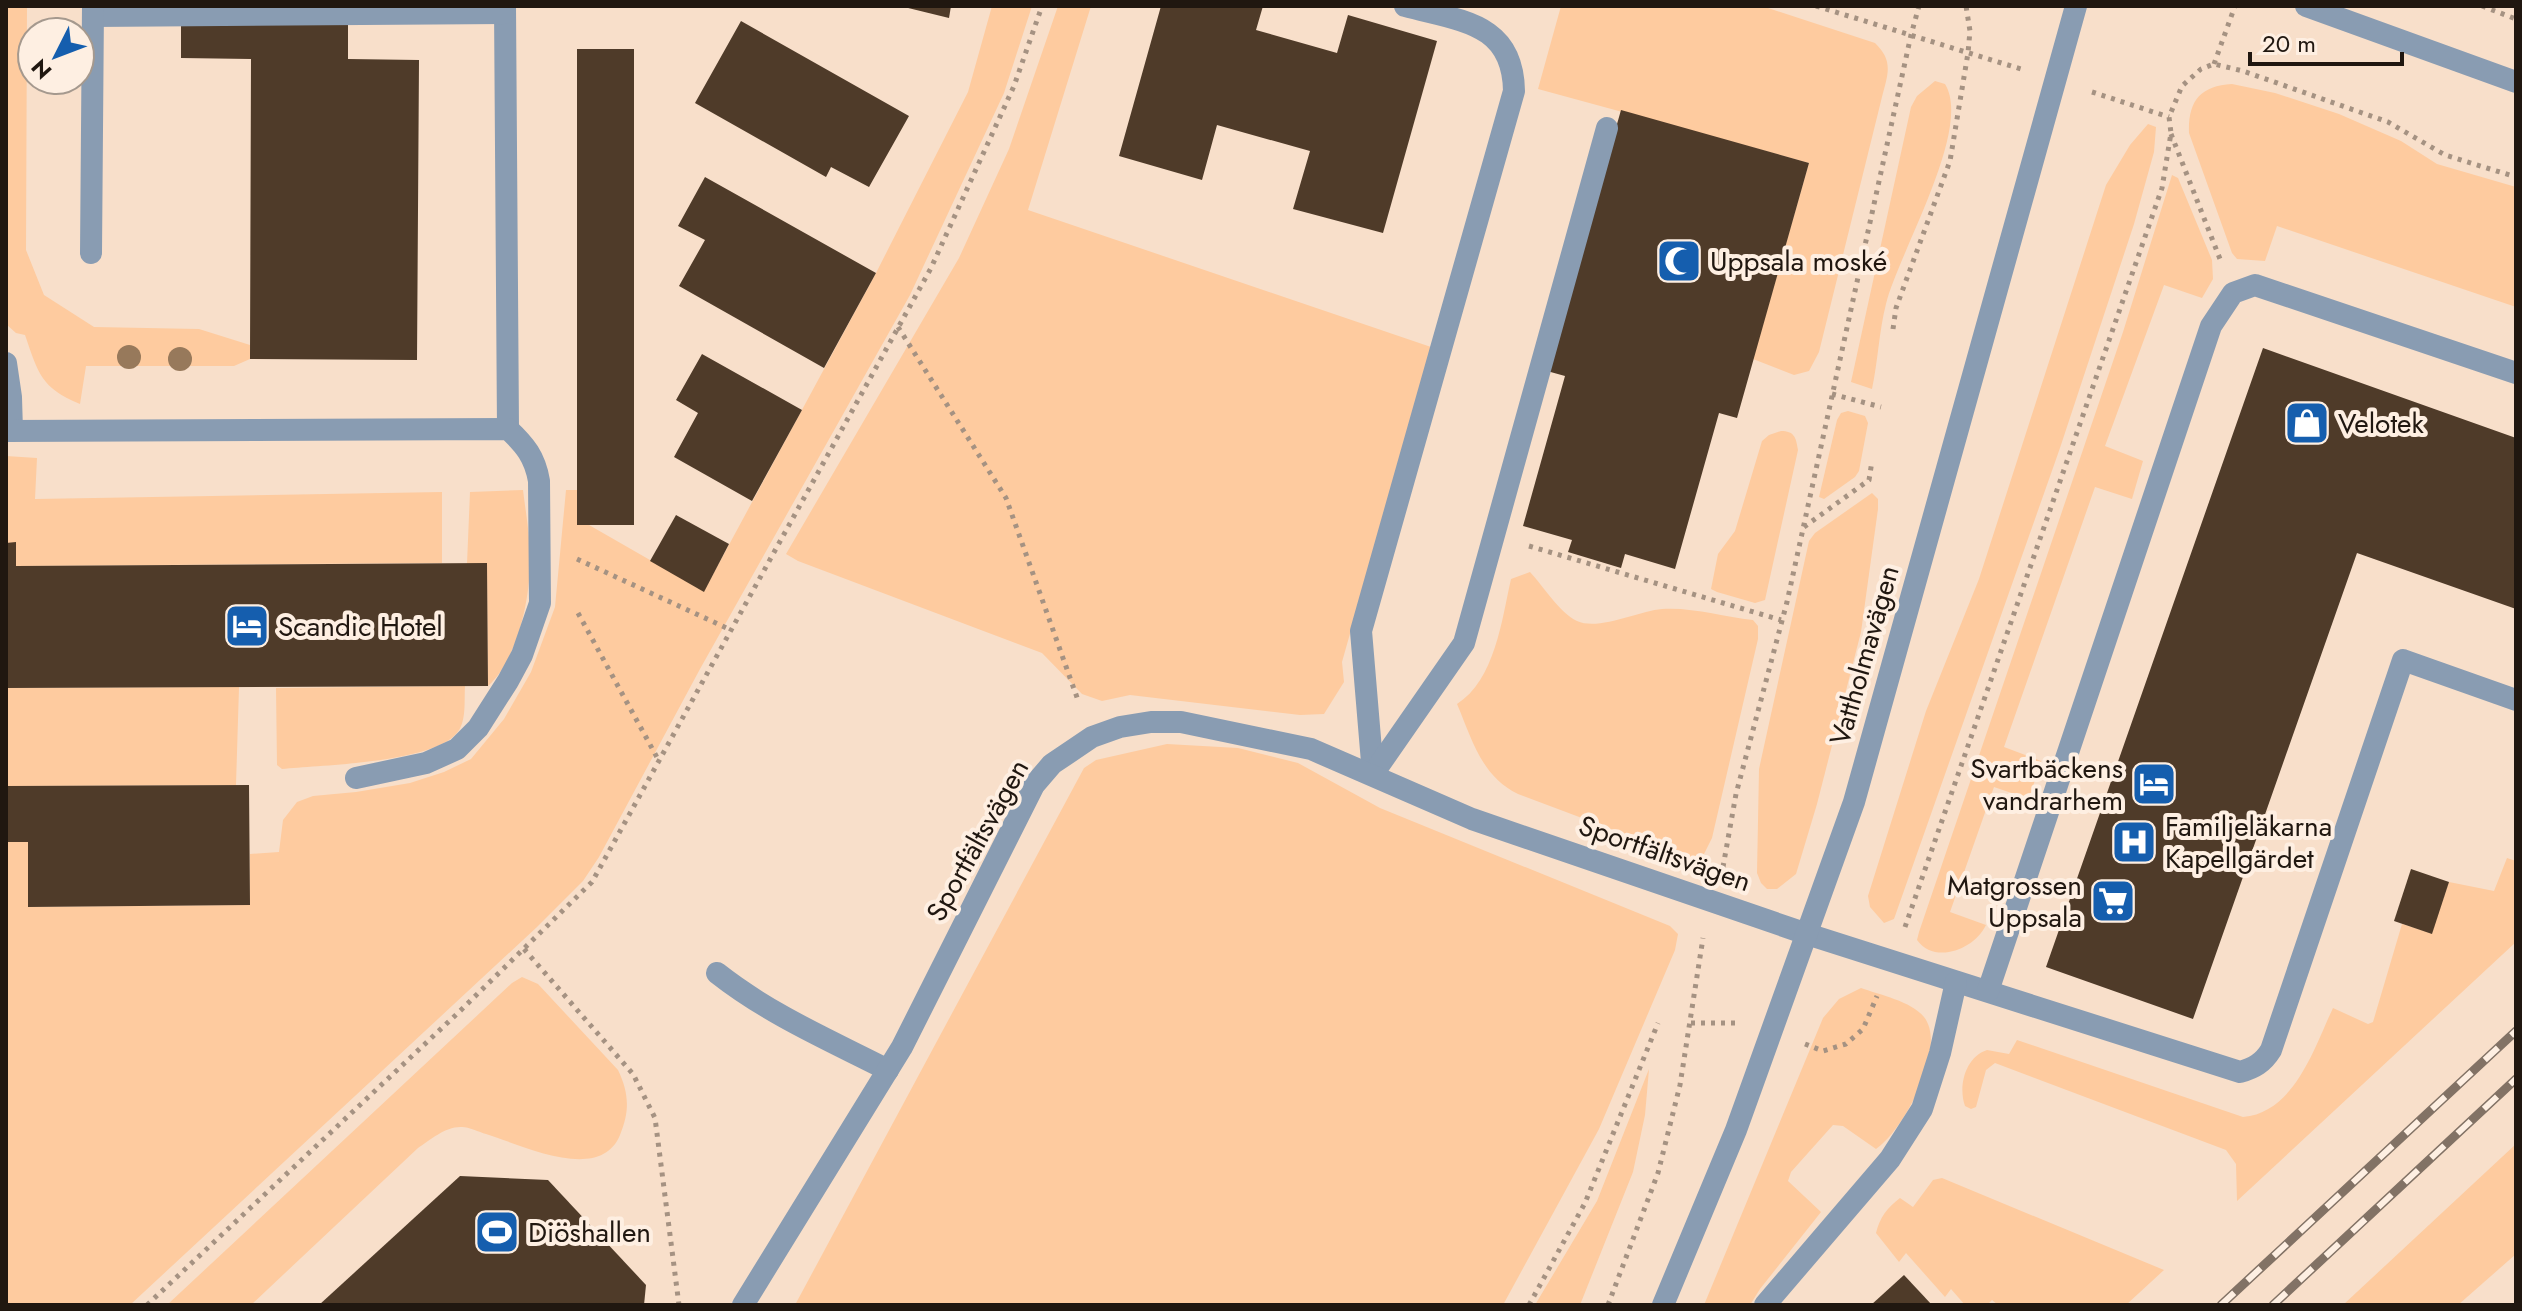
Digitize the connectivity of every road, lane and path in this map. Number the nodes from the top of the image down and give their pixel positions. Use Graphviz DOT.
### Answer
graph roads {
  1 [pos="1042,6"];
  2 [pos="1405,6"];
  3 [pos="1816,6"];
  4 [pos="1919,6"];
  5 [pos="1966,6"];
  6 [pos="2076,6"];
  7 [pos="2235,6"];
  8 [pos="2306,6"];
  9 [pos="2482,6"];
  10 [pos="505,10"];
  11 [pos="93,11"];
  12 [pos="2516,19"];
  13 [pos="1911,35"];
  14 [pos="2214,64"];
  15 [pos="2516,82"];
  16 [pos="1607,128"];
  17 [pos="2171,133"];
  18 [pos="2450,147"];
  19 [pos="2445,155"];
  20 [pos="2516,177"];
  21 [pos="91,253"];
  22 [pos="2233,293"];
  23 [pos="898,327"];
  24 [pos="1893,329"];
  25 [pos="6,363"];
  26 [pos="2516,373"];
  27 [pos="1832,394"];
  28 [pos="1881,407"];
  29 [pos="508,429"];
  30 [pos="9,431"];
  31 [pos="1872,461"];
  32 [pos="1802,528"];
  33 [pos="1494,536"];
  34 [pos="539,541"];
  35 [pos="577,610"];
  36 [pos="1781,620"];
  37 [pos="731,630"];
  38 [pos="2516,700"];
  39 [pos="1092,737"];
  40 [pos="659,761"];
  41 [pos="1373,774"];
  42 [pos="356,778"];
  43 [pos="1711,901"];
  44 [pos="1904,929"];
  45 [pos="1807,934"];
  46 [pos="524,949"];
  47 [pos="717,973"];
  48 [pos="1956,982"];
  49 [pos="1880,990"];
  50 [pos="1988,991"];
  51 [pos="1740,1022"];
  52 [pos="1658,1023"];
  53 [pos="1691,1023"];
  54 [pos="1823,1051"];
  55 [pos="888,1070"];
  56 [pos="147,1305"];
  57 [pos="679,1305"];
  58 [pos="743,1305"];
  59 [pos="1529,1305"];
  60 [pos="1608,1305"];
  61 [pos="1663,1305"];
  62 [pos="1765,1305"];
  1 -- 23 [label="path"];
  2 -- 41 [label="street"];
  3 -- 13 [label="path"];
  4 -- 13 [label="path"];
  5 -- 24 [label="path"];
  6 -- 45 [label="street, Vattholmavägen"];
  7 -- 14 [label="path"];
  8 -- 15 [label="street"];
  9 -- 12 [label="path"];
  10 -- 11 [label="street"];
  10 -- 29 [label="street"];
  11 -- 21 [label="street"];
  13 -- 27 [label="path"];
  14 -- 17 [label="path"];
  14 -- 19 [label="path"];
  16 -- 33 [label="street"];
  17 -- 22 [label="path"];
  17 -- 44 [label="path"];
  18 -- 19 [label="path"];
  19 -- 20 [label="path"];
  22 -- 26 [label="street"];
  22 -- 50 [label="street"];
  23 -- 37 [label="path"];
  23 -- 39 [label="path"];
  25 -- 30 [label="street"];
  27 -- 28 [label="path"];
  27 -- 32 [label="path"];
  29 -- 30 [label="street"];
  29 -- 34 [label="street"];
  31 -- 32 [label="path"];
  32 -- 36 [label="path"];
  33 -- 36 [label="path"];
  33 -- 41 [label="street"];
  34 -- 37 [label="path"];
  34 -- 42 [label="street"];
  35 -- 40 [label="path"];
  36 -- 43 [label="path"];
  37 -- 40 [label="path"];
  38 -- 50 [label="street, Sportfältsvägen"];
  39 -- 41 [label="street, Sportfältsvägen"];
  39 -- 55 [label="street, Sportfältsvägen"];
  40 -- 46 [label="path"];
  41 -- 43 [label="street, Sportfältsvägen"];
  43 -- 45 [label="street, Sportfältsvägen"];
  43 -- 53 [label="path"];
  45 -- 48 [label="street, Sportfältsvägen"];
  45 -- 61 [label="street, Vattholmavägen"];
  46 -- 56 [label="path"];
  46 -- 57 [label="path"];
  47 -- 55 [label="street"];
  48 -- 50 [label="street, Sportfältsvägen"];
  48 -- 62 [label="street"];
  49 -- 54 [label="path"];
  51 -- 53 [label="path"];
  52 -- 59 [label="path"];
  53 -- 60 [label="path"];
  55 -- 58 [label="street, Sportfältsvägen"];
}
